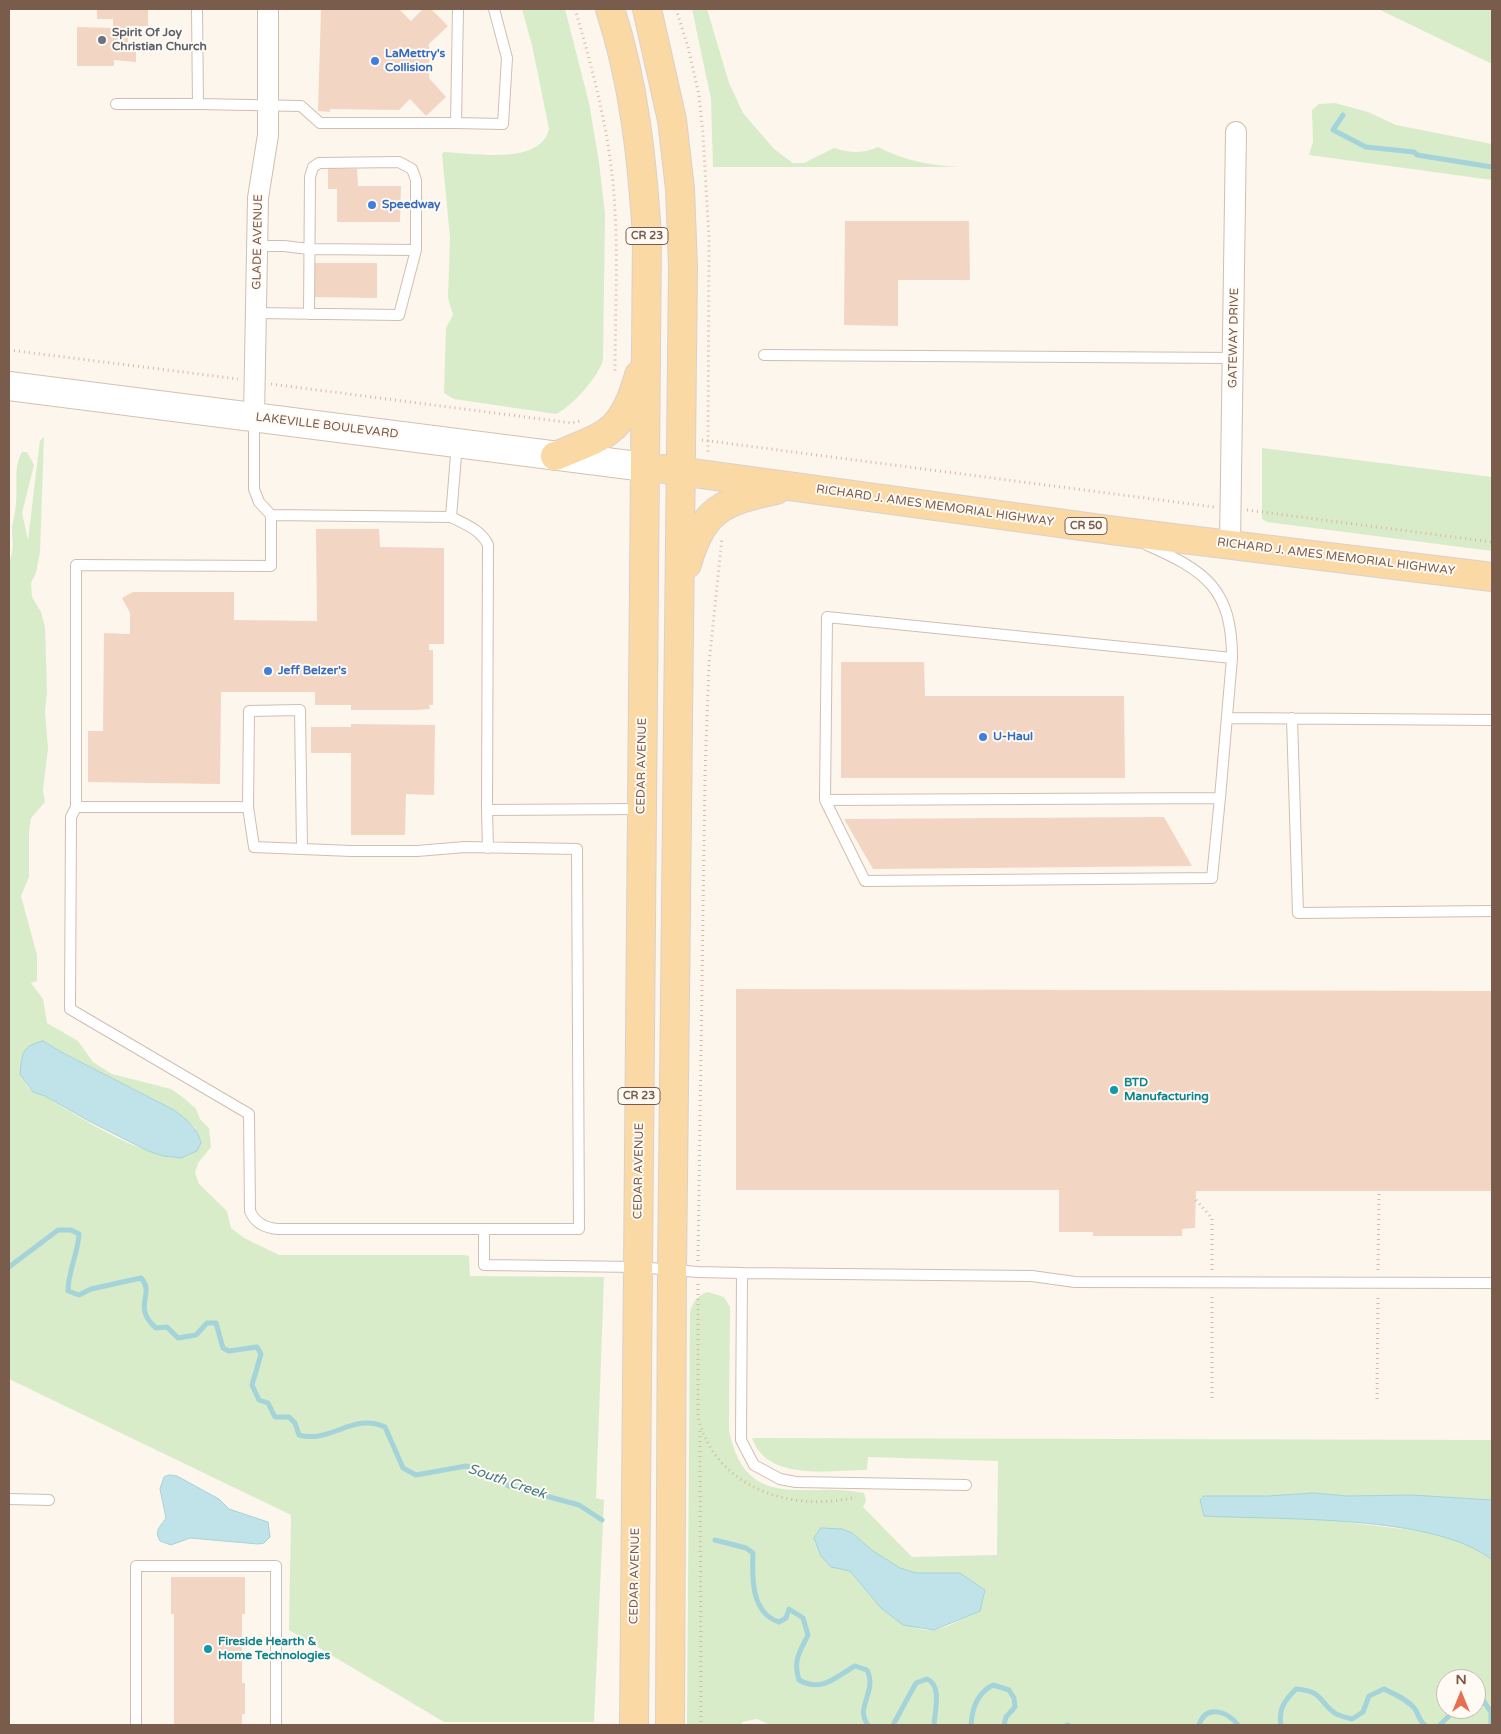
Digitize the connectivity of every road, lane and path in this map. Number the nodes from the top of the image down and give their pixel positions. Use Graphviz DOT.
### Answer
graph roads {
  1 [pos="197,9"];
  2 [pos="268,9"];
  3 [pos="458,9"];
  4 [pos="494,9"];
  5 [pos="575,9"];
  6 [pos="610,9"];
  7 [pos="647,9"];
  8 [pos="116,104"];
  9 [pos="198,104"];
  10 [pos="268,105"];
  11 [pos="456,124"];
  12 [pos="1236,132"];
  13 [pos="257,246"];
  14 [pos="309,249"];
  15 [pos="416,250"];
  16 [pos="256,313"];
  17 [pos="309,314"];
  18 [pos="646,344"];
  19 [pos="9,350"];
  20 [pos="764,356"];
  21 [pos="1234,358"];
  22 [pos="615,376"];
  23 [pos="255,382"];
  24 [pos="9,386"];
  25 [pos="254,417"];
  26 [pos="584,420"];
  27 [pos="682,439"];
  28 [pos="709,440"];
  29 [pos="457,443"];
  30 [pos="555,456"];
  31 [pos="645,467"];
  32 [pos="693,473"];
  33 [pos="793,486"];
  34 [pos="1231,510"];
  35 [pos="715,511"];
  36 [pos="271,515"];
  37 [pos="451,517"];
  38 [pos="1117,531"];
  39 [pos="1492,542"];
  40 [pos="1230,544"];
  41 [pos="1492,576"];
  42 [pos="680,590"];
  43 [pos="1232,658"];
  44 [pos="1228,718"];
  45 [pos="1292,718"];
  46 [pos="1492,720"];
  47 [pos="1220,798"];
  48 [pos="825,800"];
  49 [pos="76,806"];
  50 [pos="248,807"];
  51 [pos="642,809"];
  52 [pos="487,810"];
  53 [pos="302,847"];
  54 [pos="488,848"];
  55 [pos="1492,911"];
  56 [pos="484,1228"];
  57 [pos="638,1267"];
  58 [pos="685,1272"];
  59 [pos="742,1273"];
  60 [pos="1492,1283"];
  61 [pos="700,1425"];
  62 [pos="966,1485"];
  63 [pos="858,1497"];
  64 [pos="9,1499"];
  65 [pos="49,1500"];
  66 [pos="136,1725"];
  67 [pos="276,1725"];
  68 [pos="634,1725"];
  69 [pos="670,1725"];
  70 [pos="701,1725"];
  1 -- 9 [label="lane"];
  2 -- 10 [label="street, GLADE AVENUE"];
  3 -- 11 [label="lane"];
  4 -- 11 [label="lane"];
  5 -- 22 [label="path"];
  6 -- 18 [label="main road, CR 23"];
  7 -- 27 [label="main road, CR 23"];
  8 -- 9 [label="lane"];
  9 -- 10 [label="lane"];
  10 -- 11 [label="lane"];
  10 -- 13 [label="street, GLADE AVENUE"];
  12 -- 21 [label="street, GATEWAY DRIVE"];
  13 -- 14 [label="lane"];
  13 -- 16 [label="street, GLADE AVENUE"];
  14 -- 15 [label="lane"];
  14 -- 15 [label="lane"];
  14 -- 17 [label="lane"];
  15 -- 17 [label="lane"];
  16 -- 17 [label="lane"];
  16 -- 23 [label="street, GLADE AVENUE"];
  18 -- 30 [label="main road"];
  18 -- 31 [label="main road, CR 23"];
  19 -- 23 [label="path"];
  20 -- 21 [label="lane"];
  21 -- 34 [label="street, GATEWAY DRIVE"];
  23 -- 25 [label="street, GLADE AVENUE"];
  23 -- 26 [label="path"];
  24 -- 25 [label="street, LAKEVILLE BOULEVARD"];
  25 -- 29 [label="street, LAKEVILLE BOULEVARD"];
  25 -- 36 [label="lane"];
  27 -- 28 [label="path"];
  27 -- 32 [label="main road, CR 23"];
  28 -- 32 [label="path"];
  28 -- 34 [label="path"];
  29 -- 30 [label="street, LAKEVILLE BOULEVARD"];
  29 -- 37 [label="lane"];
  30 -- 31 [label="street, LAKEVILLE BOULEVARD"];
  31 -- 32 [label="main road, RICHARD J. AMES MEMORIAL HIGHWAY / CR 50"];
  31 -- 51 [label="main road, CEDAR AVENUE / CR 23"];
  32 -- 33 [label="main road, RICHARD J. AMES MEMORIAL HIGHWAY / CR 50"];
  32 -- 42 [label="main road, CR 23"];
  33 -- 35 [label="main road"];
  33 -- 38 [label="main road, RICHARD J. AMES MEMORIAL HIGHWAY / CR 50"];
  34 -- 39 [label="path"];
  34 -- 40 [label="street, GATEWAY DRIVE"];
  35 -- 42 [label="main road"];
  35 -- 58 [label="path"];
  36 -- 37 [label="lane"];
  36 -- 49 [label="lane"];
  37 -- 52 [label="lane"];
  38 -- 40 [label="main road, RICHARD J. AMES MEMORIAL HIGHWAY / CR 50"];
  38 -- 43 [label="lane"];
  40 -- 41 [label="main road, RICHARD J. AMES MEMORIAL HIGHWAY / CR 50"];
  42 -- 58 [label="main road, CR 23"];
  43 -- 44 [label="lane"];
  43 -- 48 [label="lane"];
  44 -- 45 [label="lane"];
  44 -- 47 [label="lane"];
  45 -- 46 [label="lane"];
  45 -- 55 [label="lane"];
  47 -- 48 [label="lane"];
  47 -- 48 [label="lane"];
  49 -- 50 [label="lane"];
  49 -- 56 [label="lane"];
  50 -- 53 [label="lane"];
  50 -- 53 [label="lane"];
  51 -- 52 [label="lane"];
  51 -- 57 [label="main road, CEDAR AVENUE / CR 23"];
  52 -- 54 [label="lane"];
  53 -- 54 [label="lane"];
  54 -- 56 [label="lane"];
  56 -- 57 [label="lane"];
  57 -- 58 [label="lane"];
  57 -- 68 [label="main road, CEDAR AVENUE / CR 23"];
  58 -- 59 [label="lane"];
  58 -- 61 [label="path"];
  58 -- 69 [label="main road, CR 23"];
  59 -- 60 [label="lane"];
  59 -- 62 [label="lane"];
  61 -- 63 [label="path"];
  61 -- 70 [label="path"];
  64 -- 65 [label="lane"];
  66 -- 67 [label="lane"];
}
